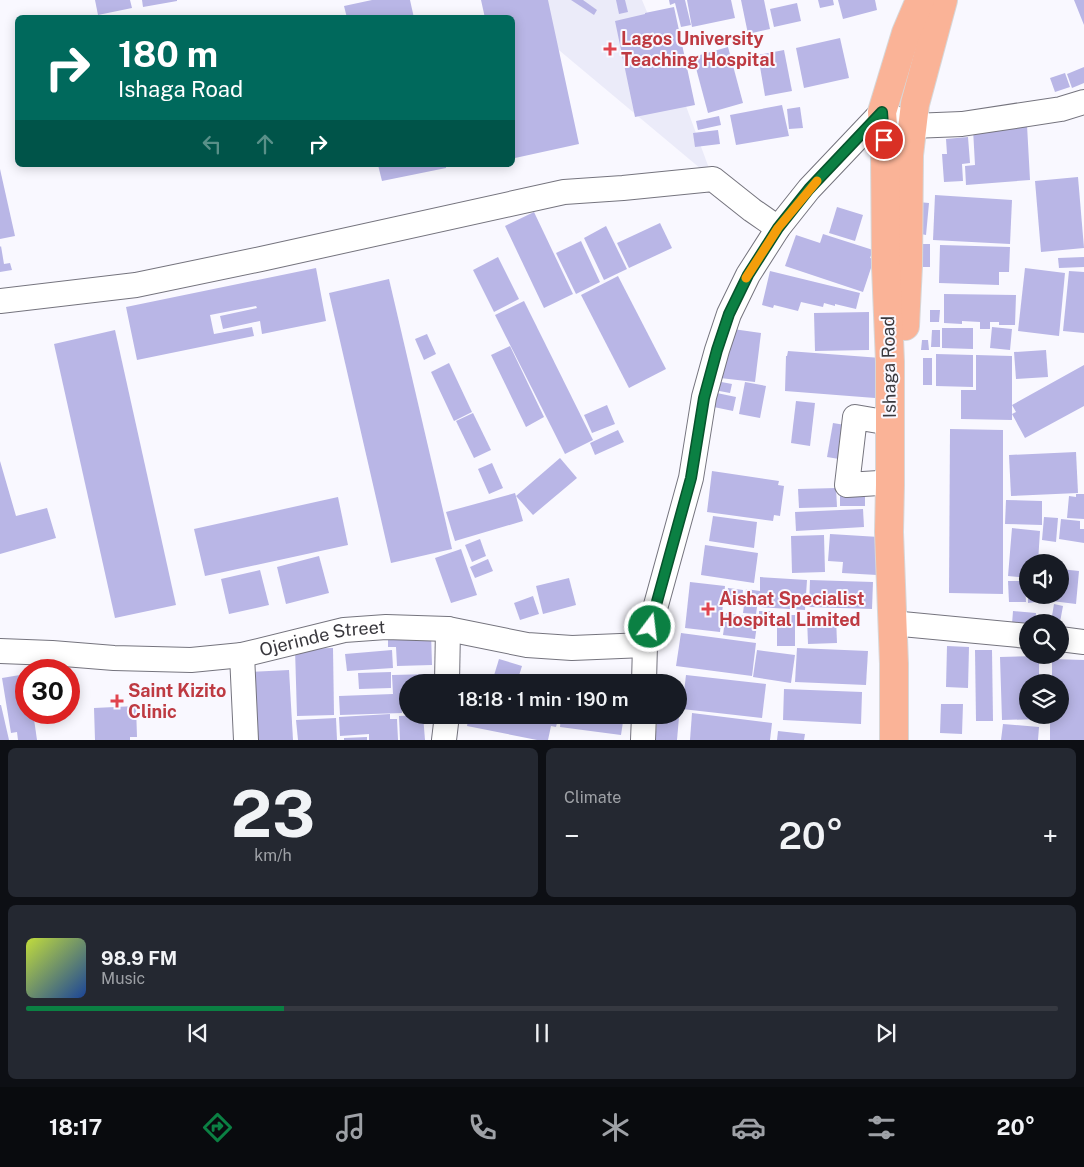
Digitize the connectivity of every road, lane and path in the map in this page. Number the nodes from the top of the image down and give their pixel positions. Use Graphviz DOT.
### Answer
graph roads {
  1 [pos="920,0"];
  2 [pos="942,0"];
  3 [pos="1084,102"];
  4 [pos="882,112"];
  5 [pos="912,126"];
  6 [pos="778,228"];
  7 [pos="0,301"];
  8 [pos="890,424"];
  9 [pos="890,485"];
  10 [pos="902,624"];
  11 [pos="448,629"];
  12 [pos="1019,635"];
  13 [pos="1069,640"];
  14 [pos="1084,642"];
  15 [pos="645,645"];
  16 [pos="0,651"];
  17 [pos="242,655"];
  18 [pos="447,674"];
  19 [pos="644,674"];
  20 [pos="446,724"];
  21 [pos="644,724"];
  22 [pos="246,740"];
  23 [pos="444,740"];
  24 [pos="643,740"];
  25 [pos="894,740"];
  26 [pos="908,740"];
  1 -- 4 [label="main road, Ishaga Road"];
  2 -- 5 [label="main road, Ishaga Road"];
  3 -- 5 [label="street"];
  4 -- 5 [label="street"];
  4 -- 6 [label="street"];
  4 -- 8 [label="main road, Ishaga Road"];
  5 -- 10 [label="main road, Ishaga Road"];
  6 -- 7 [label="street"];
  6 -- 15 [label="street"];
  8 -- 9 [label="main road, Ishaga Road"];
  8 -- 9 [label="street"];
  9 -- 25 [label="main road, Ishaga Road"];
  10 -- 12 [label="street"];
  10 -- 26 [label="main road, Ishaga Road"];
  11 -- 15 [label="street, Ojerinde Street"];
  11 -- 17 [label="street, Ojerinde Street"];
  11 -- 18 [label="street"];
  13 -- 14 [label="street"];
  15 -- 19 [label="street"];
  16 -- 17 [label="street, Ojerinde Street"];
  17 -- 22 [label="street"];
  20 -- 23 [label="street"];
  21 -- 24 [label="street"];
}
